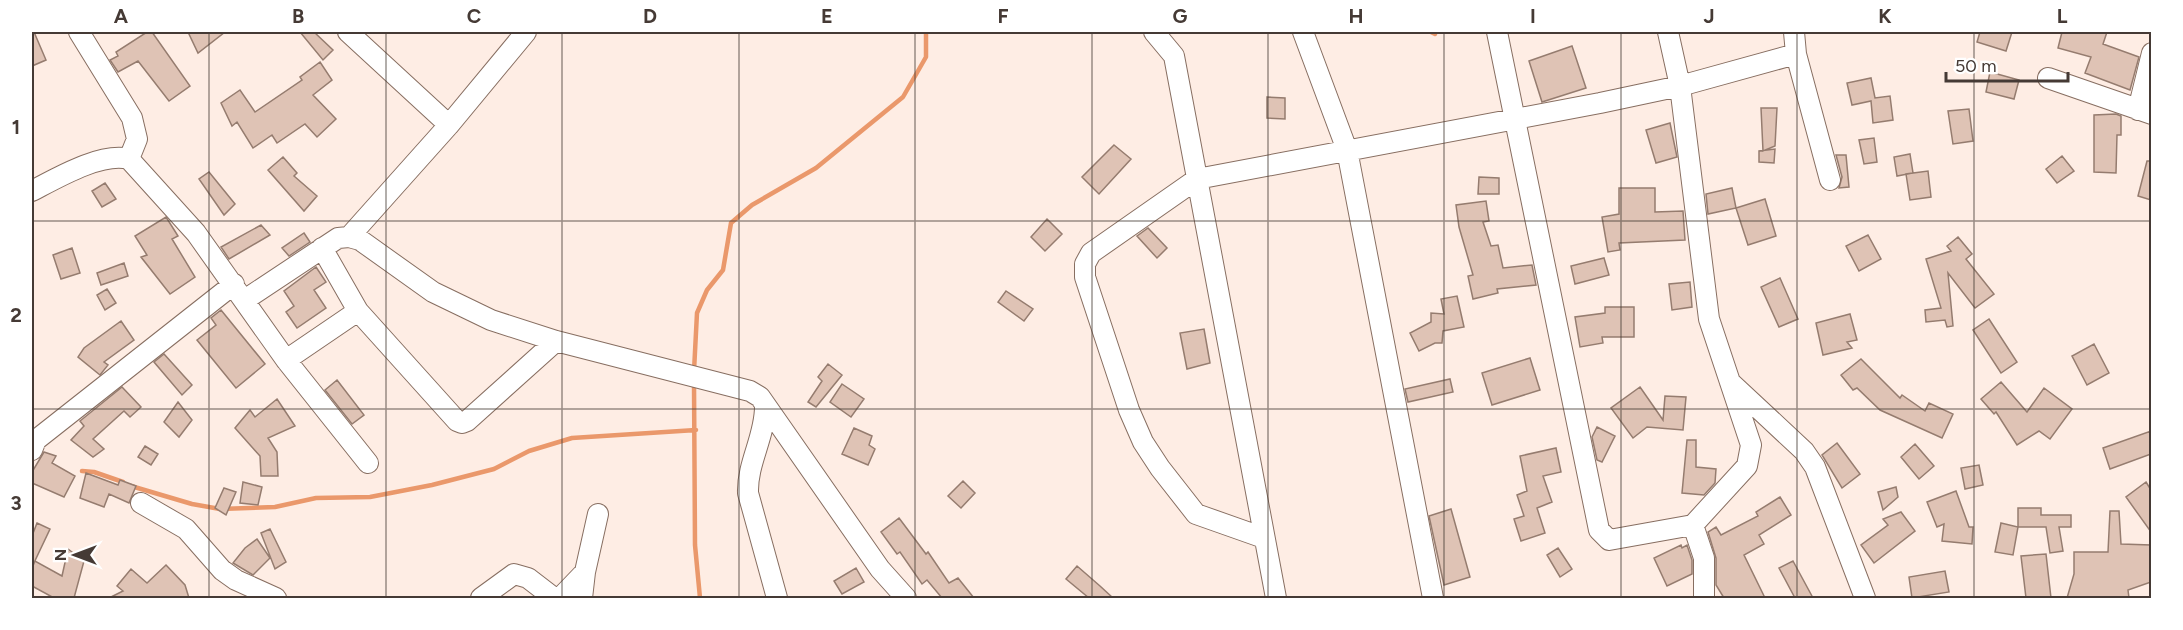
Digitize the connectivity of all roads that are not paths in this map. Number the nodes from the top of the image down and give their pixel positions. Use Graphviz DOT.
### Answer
graph roads {
  1 [pos="348,32"];
  2 [pos="526,32"];
  3 [pos="1154,32"];
  4 [pos="1303,32"];
  5 [pos="1497,32"];
  6 [pos="1668,32"];
  7 [pos="1794,32"];
  8 [pos="86,34"];
  9 [pos="2151,53"];
  10 [pos="1796,54"];
  11 [pos="2048,78"];
  12 [pos="1680,86"];
  13 [pos="2145,112"];
  14 [pos="1515,117"];
  15 [pos="449,125"];
  16 [pos="1347,150"];
  17 [pos="129,159"];
  18 [pos="1197,179"];
  19 [pos="1830,180"];
  20 [pos="32,191"];
  21 [pos="349,237"];
  22 [pos="322,248"];
  23 [pos="240,292"];
  24 [pos="358,311"];
  25 [pos="556,341"];
  26 [pos="286,360"];
  27 [pos="1728,380"];
  28 [pos="765,407"];
  29 [pos="33,442"];
  30 [pos="368,463"];
  31 [pos="141,502"];
  32 [pos="598,513"];
  33 [pos="1693,525"];
  34 [pos="1264,538"];
  35 [pos="585,572"];
  36 [pos="276,598"];
  37 [pos="482,598"];
  38 [pos="582,598"];
  39 [pos="777,598"];
  40 [pos="906,598"];
  41 [pos="1276,598"];
  42 [pos="1433,598"];
  43 [pos="1704,598"];
  44 [pos="1865,598"];
  1 -- 15 [label="street"];
  2 -- 15 [label="street"];
  3 -- 18 [label="street"];
  4 -- 16 [label="street"];
  5 -- 14 [label="street"];
  6 -- 12 [label="street"];
  7 -- 10 [label="street"];
  8 -- 17 [label="street"];
  9 -- 13 [label="street"];
  10 -- 12 [label="street"];
  10 -- 19 [label="street"];
  11 -- 13 [label="street"];
  12 -- 14 [label="street"];
  12 -- 27 [label="street"];
  14 -- 16 [label="street"];
  14 -- 33 [label="street"];
  15 -- 21 [label="street"];
  16 -- 18 [label="street"];
  16 -- 42 [label="street"];
  17 -- 20 [label="street"];
  17 -- 23 [label="street"];
  18 -- 34 [label="street"];
  18 -- 34 [label="street"];
  21 -- 22 [label="street"];
  21 -- 25 [label="street"];
  22 -- 23 [label="street"];
  22 -- 24 [label="street"];
  23 -- 26 [label="street"];
  23 -- 29 [label="street"];
  24 -- 25 [label="street"];
  24 -- 26 [label="street"];
  25 -- 28 [label="street"];
  26 -- 30 [label="street"];
  27 -- 33 [label="street"];
  27 -- 44 [label="street"];
  28 -- 39 [label="street"];
  28 -- 40 [label="street"];
  31 -- 36 [label="street"];
  32 -- 35 [label="street"];
  33 -- 43 [label="street"];
  34 -- 41 [label="street"];
  35 -- 37 [label="street"];
  35 -- 38 [label="street"];
}
